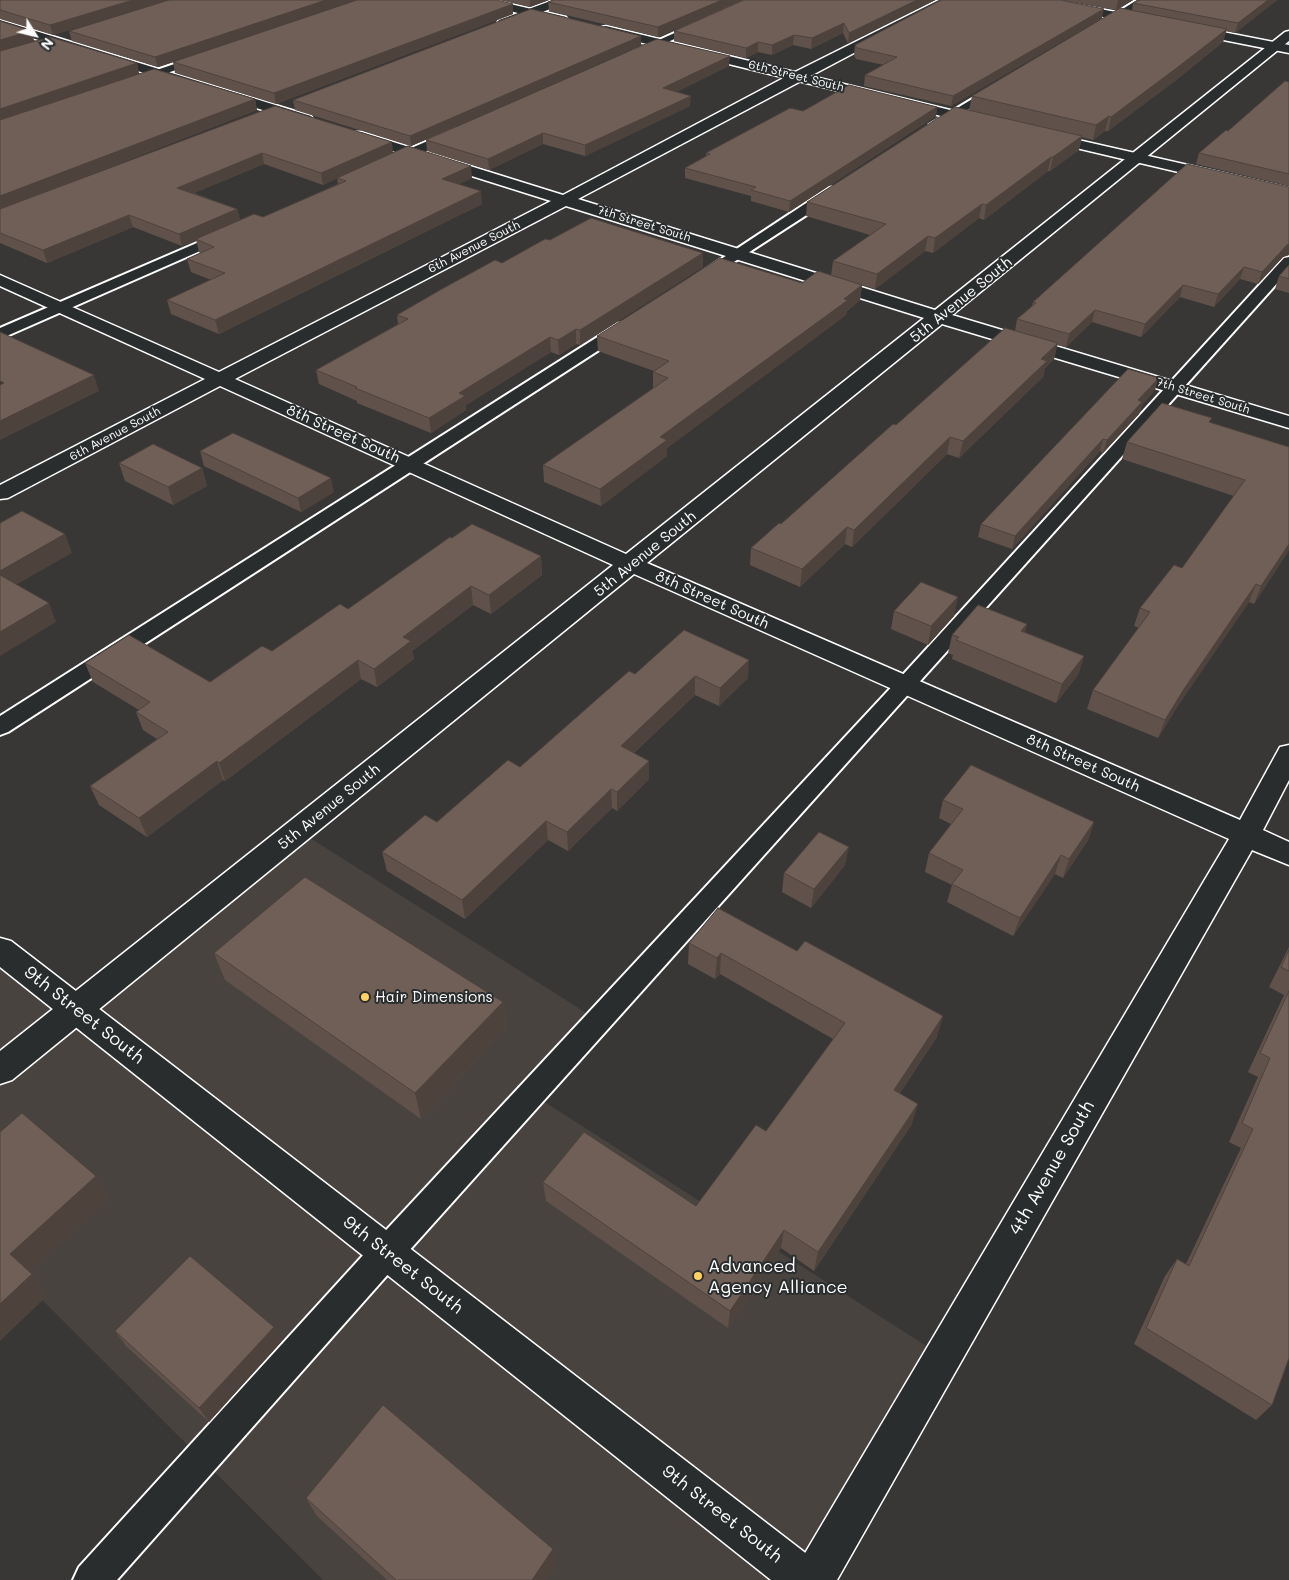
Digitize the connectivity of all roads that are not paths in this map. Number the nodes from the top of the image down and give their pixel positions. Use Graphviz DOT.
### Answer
graph roads {
  1 [pos="478,0"];
  2 [pos="564,0"];
  3 [pos="756,0"];
  4 [pos="948,0"];
  5 [pos="1034,0"];
  6 [pos="1144,0"];
  7 [pos="531,12"];
  8 [pos="1118,16"];
  9 [pos="577,23"];
  10 [pos="0,24"];
  11 [pos="1158,24"];
  12 [pos="595,28"];
  13 [pos="1177,28"];
  14 [pos="486,30"];
  15 [pos="73,34"];
  16 [pos="1085,36"];
  17 [pos="54,40"];
  18 [pos="658,43"];
  19 [pos="1284,43"];
  20 [pos="36,46"];
  21 [pos="214,54"];
  22 [pos="622,59"];
  23 [pos="159,73"];
  24 [pos="798,76"];
  25 [pos="1010,80"];
  26 [pos="122,86"];
  27 [pos="295,103"];
  28 [pos="277,110"];
  29 [pos="951,114"];
  30 [pos="259,117"];
  31 [pos="322,124"];
  32 [pos="997,125"];
  33 [pos="467,128"];
  34 [pos="340,130"];
  35 [pos="1034,134"];
  36 [pos="918,136"];
  37 [pos="412,152"];
  38 [pos="1136,158"];
  39 [pos="376,168"];
  40 [pos="845,184"];
  41 [pos="1289,193"];
  42 [pos="565,200"];
  43 [pos="241,228"];
  44 [pos="738,253"];
  45 [pos="1289,261"];
  46 [pos="0,280"];
  47 [pos="689,285"];
  48 [pos="61,307"];
  49 [pos="640,316"];
  50 [pos="939,317"];
  51 [pos="0,334"];
  52 [pos="220,379"];
  53 [pos="1175,388"];
  54 [pos="1289,422"];
  55 [pos="410,464"];
  56 [pos="0,493"];
  57 [pos="632,565"];
  58 [pos="906,685"];
  59 [pos="0,727"];
  60 [pos="1289,754"];
  61 [pos="1246,835"];
  62 [pos="1289,854"];
  63 [pos="0,950"];
  64 [pos="76,1009"];
  65 [pos="0,1070"];
  66 [pos="387,1252"];
  67 [pos="92,1580"];
  68 [pos="806,1580"];
  69 [pos="812,1580"];
  1 -- 7 [label="street"];
  2 -- 7 [label="street"];
  3 -- 18 [label="lane"];
  4 -- 24 [label="street, 6th Avenue South"];
  5 -- 8 [label="street"];
  6 -- 8 [label="lane"];
  7 -- 9 [label="street"];
  7 -- 14 [label="street"];
  8 -- 11 [label="street"];
  8 -- 16 [label="lane"];
  10 -- 17 [label="street"];
  12 -- 18 [label="street, 6th Street South"];
  13 -- 19 [label="street"];
  15 -- 17 [label="street"];
  17 -- 20 [label="street"];
  17 -- 23 [label="street"];
  18 -- 22 [label="lane"];
  18 -- 24 [label="street, 6th Street South"];
  19 -- 38 [label="street, 5th Avenue South"];
  21 -- 23 [label="lane"];
  23 -- 26 [label="lane"];
  23 -- 28 [label="street"];
  24 -- 29 [label="street, 6th Street South"];
  24 -- 42 [label="street, 6th Avenue South"];
  25 -- 29 [label="lane"];
  27 -- 28 [label="street"];
  28 -- 30 [label="street"];
  28 -- 31 [label="street"];
  29 -- 32 [label="street, 6th Street South"];
  29 -- 36 [label="lane"];
  33 -- 37 [label="lane"];
  34 -- 37 [label="street, 7th Street South"];
  35 -- 38 [label="street"];
  37 -- 39 [label="lane"];
  37 -- 42 [label="street, 7th Street South"];
  38 -- 41 [label="street"];
  38 -- 50 [label="street, 5th Avenue South"];
  40 -- 44 [label="lane"];
  42 -- 44 [label="street, 7th Street South"];
  42 -- 52 [label="street, 6th Avenue South"];
  43 -- 48 [label="lane"];
  44 -- 47 [label="lane"];
  44 -- 50 [label="street, 7th Street South"];
  45 -- 53 [label="lane"];
  46 -- 48 [label="street, 8th Street South"];
  48 -- 51 [label="lane"];
  48 -- 52 [label="street, 8th Street South"];
  49 -- 55 [label="lane"];
  50 -- 53 [label="street, 7th Street South"];
  50 -- 57 [label="street, 5th Avenue South"];
  52 -- 55 [label="street, 8th Street South"];
  52 -- 56 [label="street, 6th Avenue South"];
  53 -- 54 [label="street, 7th Street South"];
  53 -- 58 [label="lane"];
  55 -- 57 [label="street, 8th Street South"];
  55 -- 59 [label="lane"];
  57 -- 58 [label="street, 8th Street South"];
  57 -- 64 [label="street, 5th Avenue South"];
  58 -- 61 [label="street, 8th Street South"];
  58 -- 66 [label="lane"];
  60 -- 61 [label="street, 4th Avenue South"];
  61 -- 62 [label="street, 8th Street South"];
  61 -- 69 [label="street, 4th Avenue South"];
  63 -- 64 [label="street, 9th Street South"];
  64 -- 65 [label="street, 5th Avenue South"];
  64 -- 66 [label="street, 9th Street South"];
  66 -- 67 [label="lane"];
  66 -- 68 [label="street, 9th Street South"];
}
